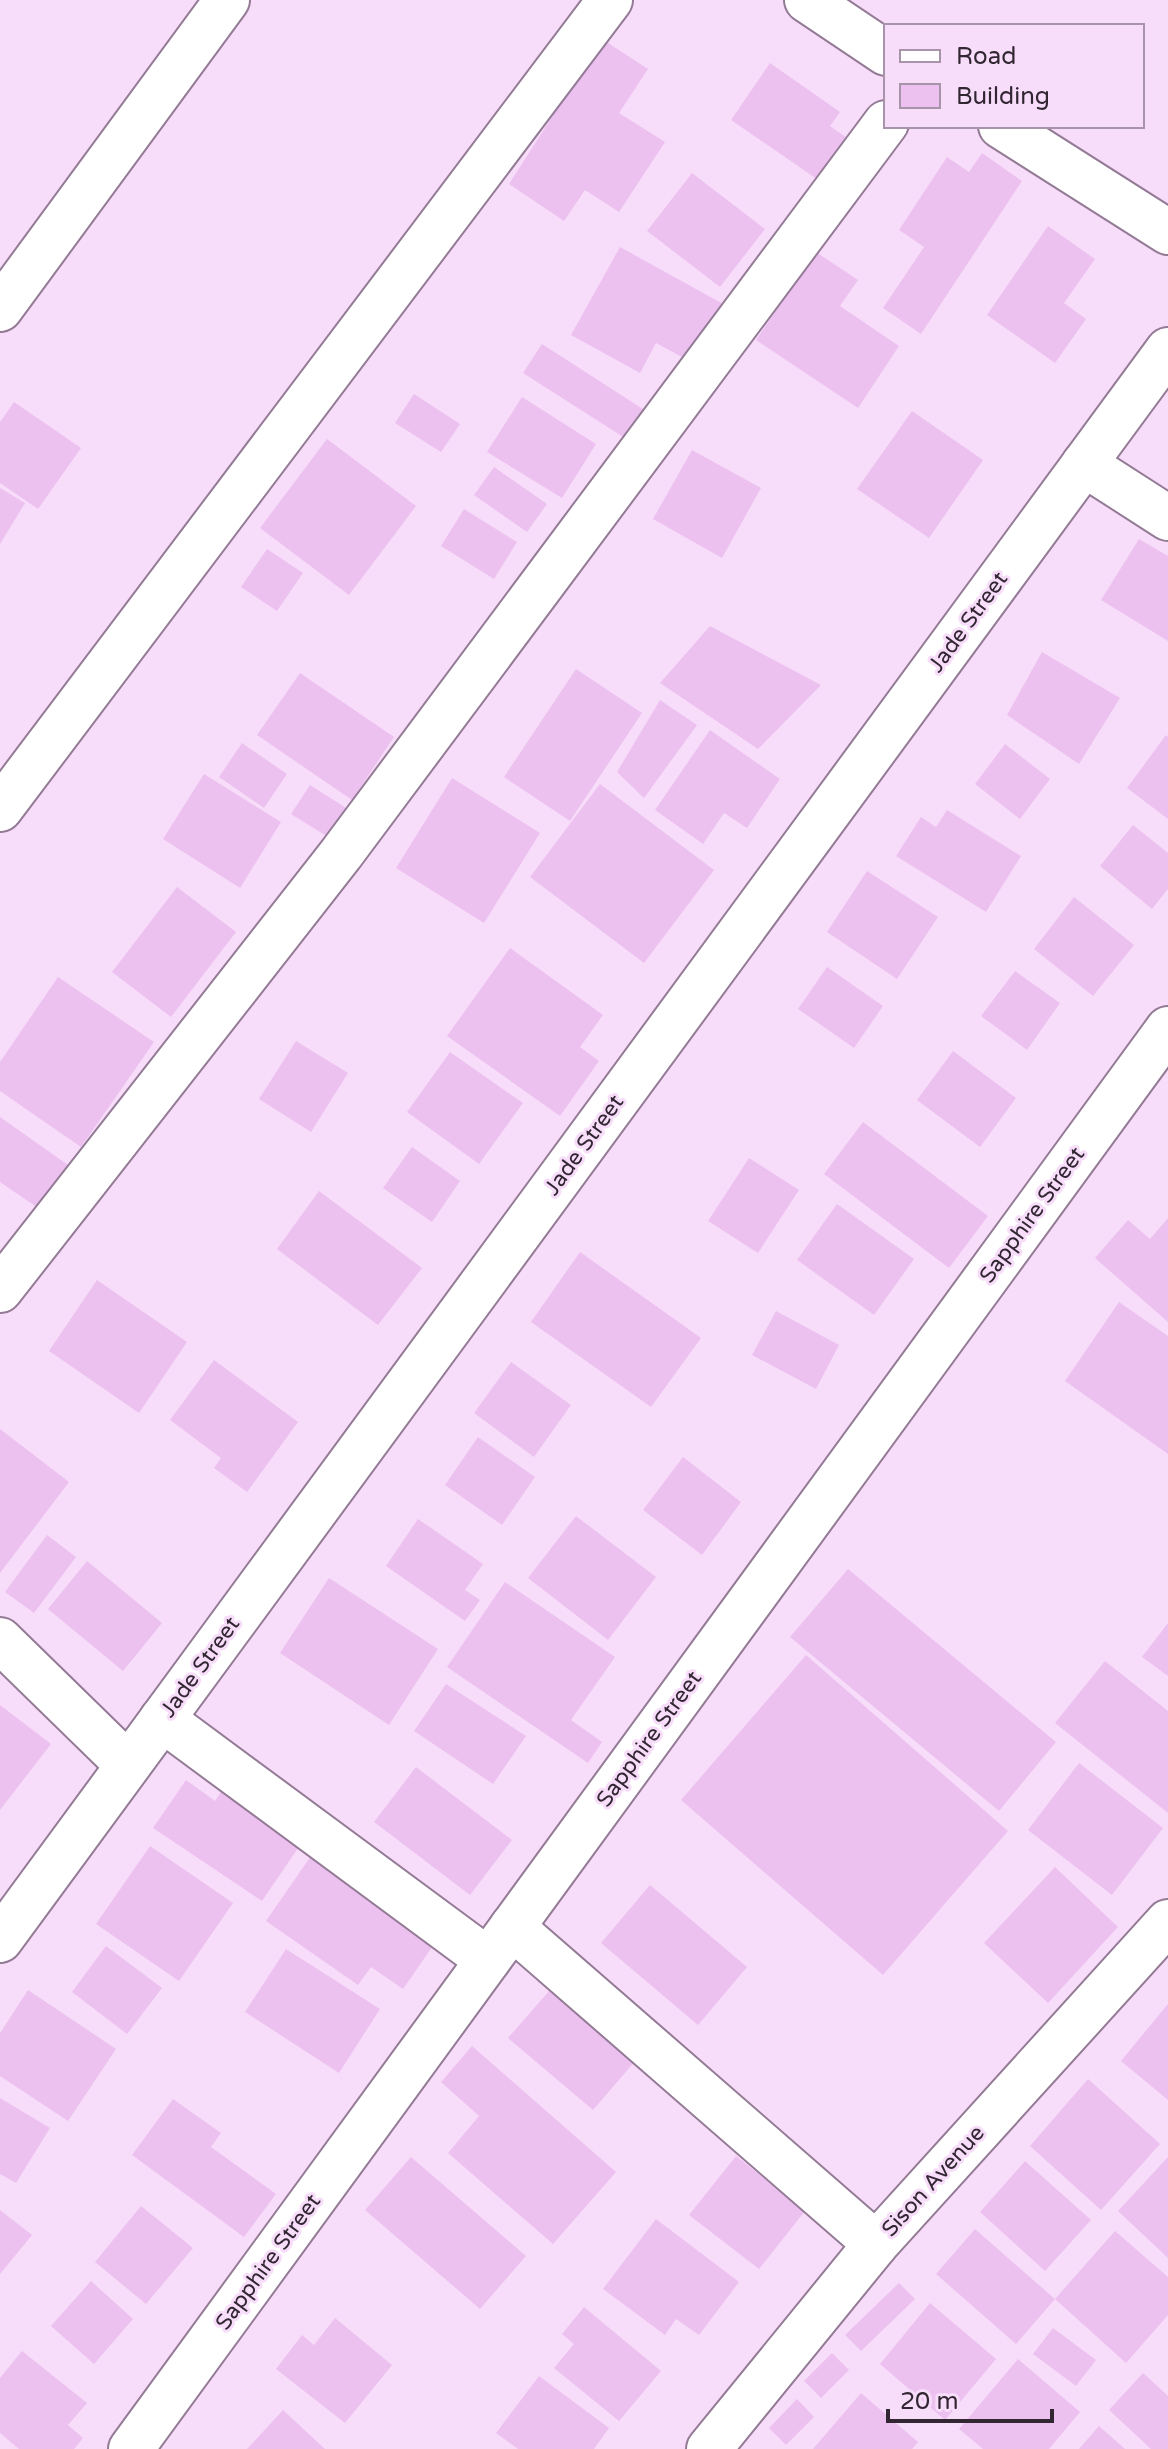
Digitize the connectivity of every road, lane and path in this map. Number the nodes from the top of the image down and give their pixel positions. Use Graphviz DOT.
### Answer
graph roads {
  1 [pos="227,0"];
  2 [pos="610,0"];
  3 [pos="807,0"];
  4 [pos="884,52"];
  5 [pos="884,126"];
  6 [pos="1004,128"];
  7 [pos="1168,232"];
  8 [pos="0,309"];
  9 [pos="1168,350"];
  10 [pos="1084,464"];
  11 [pos="1168,518"];
  12 [pos="0,809"];
  13 [pos="1168,1029"];
  14 [pos="0,1290"];
  15 [pos="0,1640"];
  16 [pos="162,1719"];
  17 [pos="128,1765"];
  18 [pos="1168,1922"];
  19 [pos="0,1940"];
  20 [pos="500,1944"];
  21 [pos="876,2244"];
  22 [pos="131,2449"];
  23 [pos="709,2449"];
  1 -- 8 [label="street"];
  2 -- 12 [label="street"];
  3 -- 4 [label="street"];
  5 -- 14 [label="street"];
  6 -- 7 [label="street"];
  9 -- 10 [label="street, Jade Street"];
  10 -- 11 [label="street"];
  10 -- 16 [label="street, Jade Street"];
  13 -- 20 [label="street, Sapphire Street"];
  15 -- 17 [label="street"];
  16 -- 17 [label="street, Jade Street"];
  16 -- 20 [label="street"];
  17 -- 19 [label="street, Jade Street"];
  18 -- 21 [label="street, Sison Avenue"];
  20 -- 21 [label="street"];
  20 -- 22 [label="street, Sapphire Street"];
  21 -- 23 [label="street, Sison Avenue"];
}
